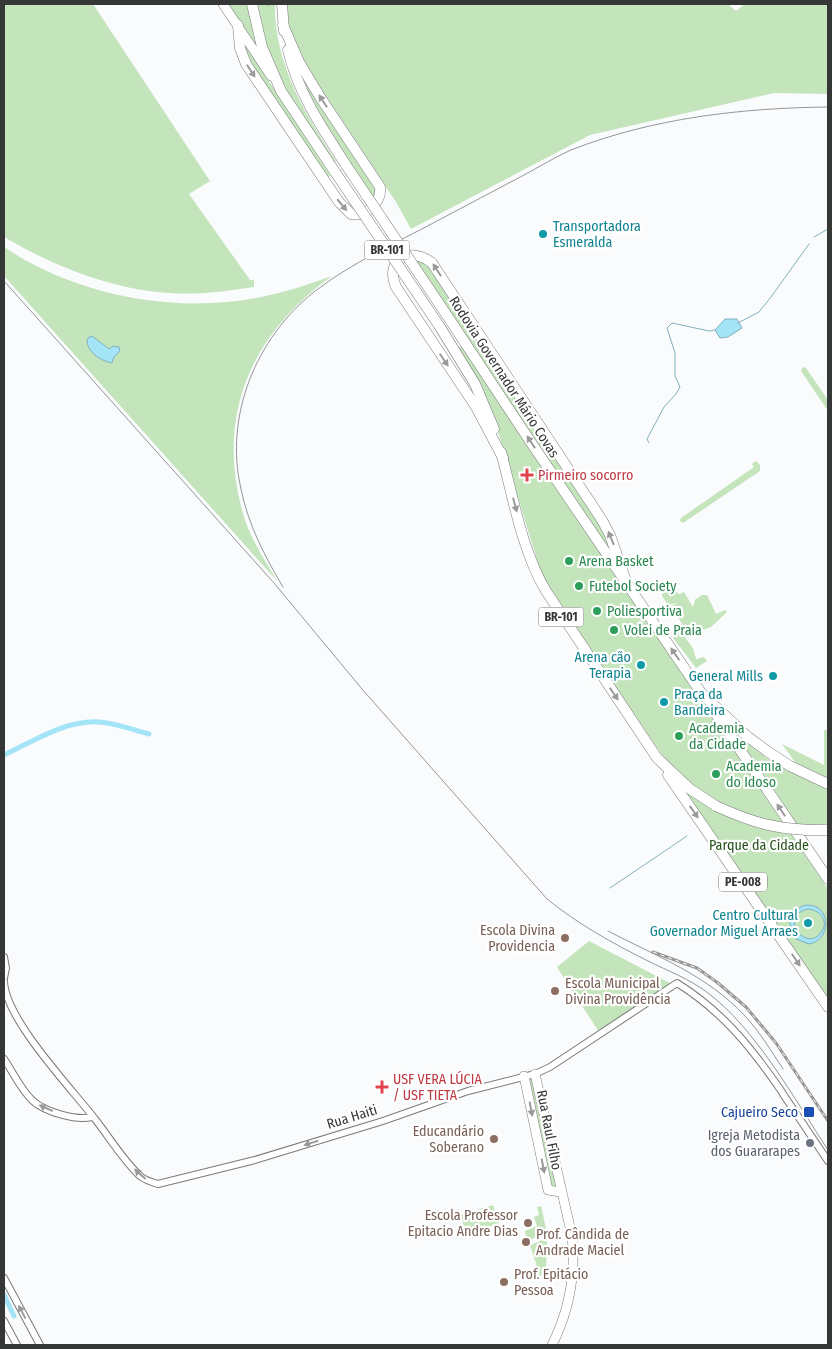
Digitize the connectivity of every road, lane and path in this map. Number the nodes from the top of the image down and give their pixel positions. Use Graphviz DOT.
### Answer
graph roads {
  1 [pos="223,4"];
  2 [pos="252,4"];
  3 [pos="282,4"];
  4 [pos="238,25"];
  5 [pos="283,25"];
  6 [pos="281,91"];
  7 [pos="492,383"];
  8 [pos="520,396"];
  9 [pos="503,458"];
  10 [pos="627,584"];
  11 [pos="702,694"];
  12 [pos="657,758"];
  13 [pos="828,784"];
  14 [pos="828,830"];
  15 [pos="828,879"];
  16 [pos="4,957"];
  17 [pos="4,978"];
  18 [pos="4,982"];
  19 [pos="828,1007"];
  20 [pos="4,1059"];
  21 [pos="535,1074"];
  22 [pos="524,1076"];
  23 [pos="94,1118"];
  24 [pos="828,1161"];
  25 [pos="561,1192"];
  26 [pos="4,1278"];
  27 [pos="4,1322"];
  28 [pos="17,1345"];
  29 [pos="40,1345"];
  30 [pos="552,1345"];
  1 -- 4 [label="main road, BR-101"];
  2 -- 6 [label="highway, Rodovia Governador Mário Covas / BR-101"];
  3 -- 5 [label="highway, Rodovia Governador Mário Covas / BR-101"];
  4 -- 5 [label="highway, one-way"];
  4 -- 6 [label="main road, BR-101"];
  5 -- 7 [label="highway, Rodovia Governador Mário Covas / BR-101, bridge"];
  6 -- 9 [label="highway, Rodovia Governador Mário Covas / BR-101, bridge"];
  7 -- 8 [label="highway"];
  10 -- 7 [label="highway, Rodovia Governador Mário Covas / BR-101, one-way"];
  8 -- 9 [label="highway, one-way"];
  10 -- 8 [label="highway, one-way"];
  9 -- 12 [label="highway, Rodovia Governador Mário Covas / BR-101, one-way"];
  11 -- 10 [label="highway, Rodovia Governador Mário Covas / BR-101, one-way"];
  11 -- 13 [label="highway, Rodovia Governador Mário Covas / BR-101"];
  15 -- 11 [label="highway, one-way"];
  12 -- 14 [label="highway, Rodovia Governador Mário Covas / BR-101, bridge"];
  12 -- 19 [label="highway, PE-008, one-way"];
  16 -- 17 [label="street"];
  18 -- 23 [label="street, Rua Haiti"];
  23 -- 20 [label="street, one-way"];
  21 -- 22 [label="street, Rua Haiti"];
  21 -- 24 [label="street, Rua Haiti"];
  21 -- 25 [label="main road"];
  22 -- 23 [label="street, Rua Haiti, one-way"];
  22 -- 25 [label="main road, Rua Raul Filho, one-way"];
  25 -- 30 [label="main road"];
  29 -- 26 [label="street, one-way"];
  27 -- 28 [label="street"];
}
